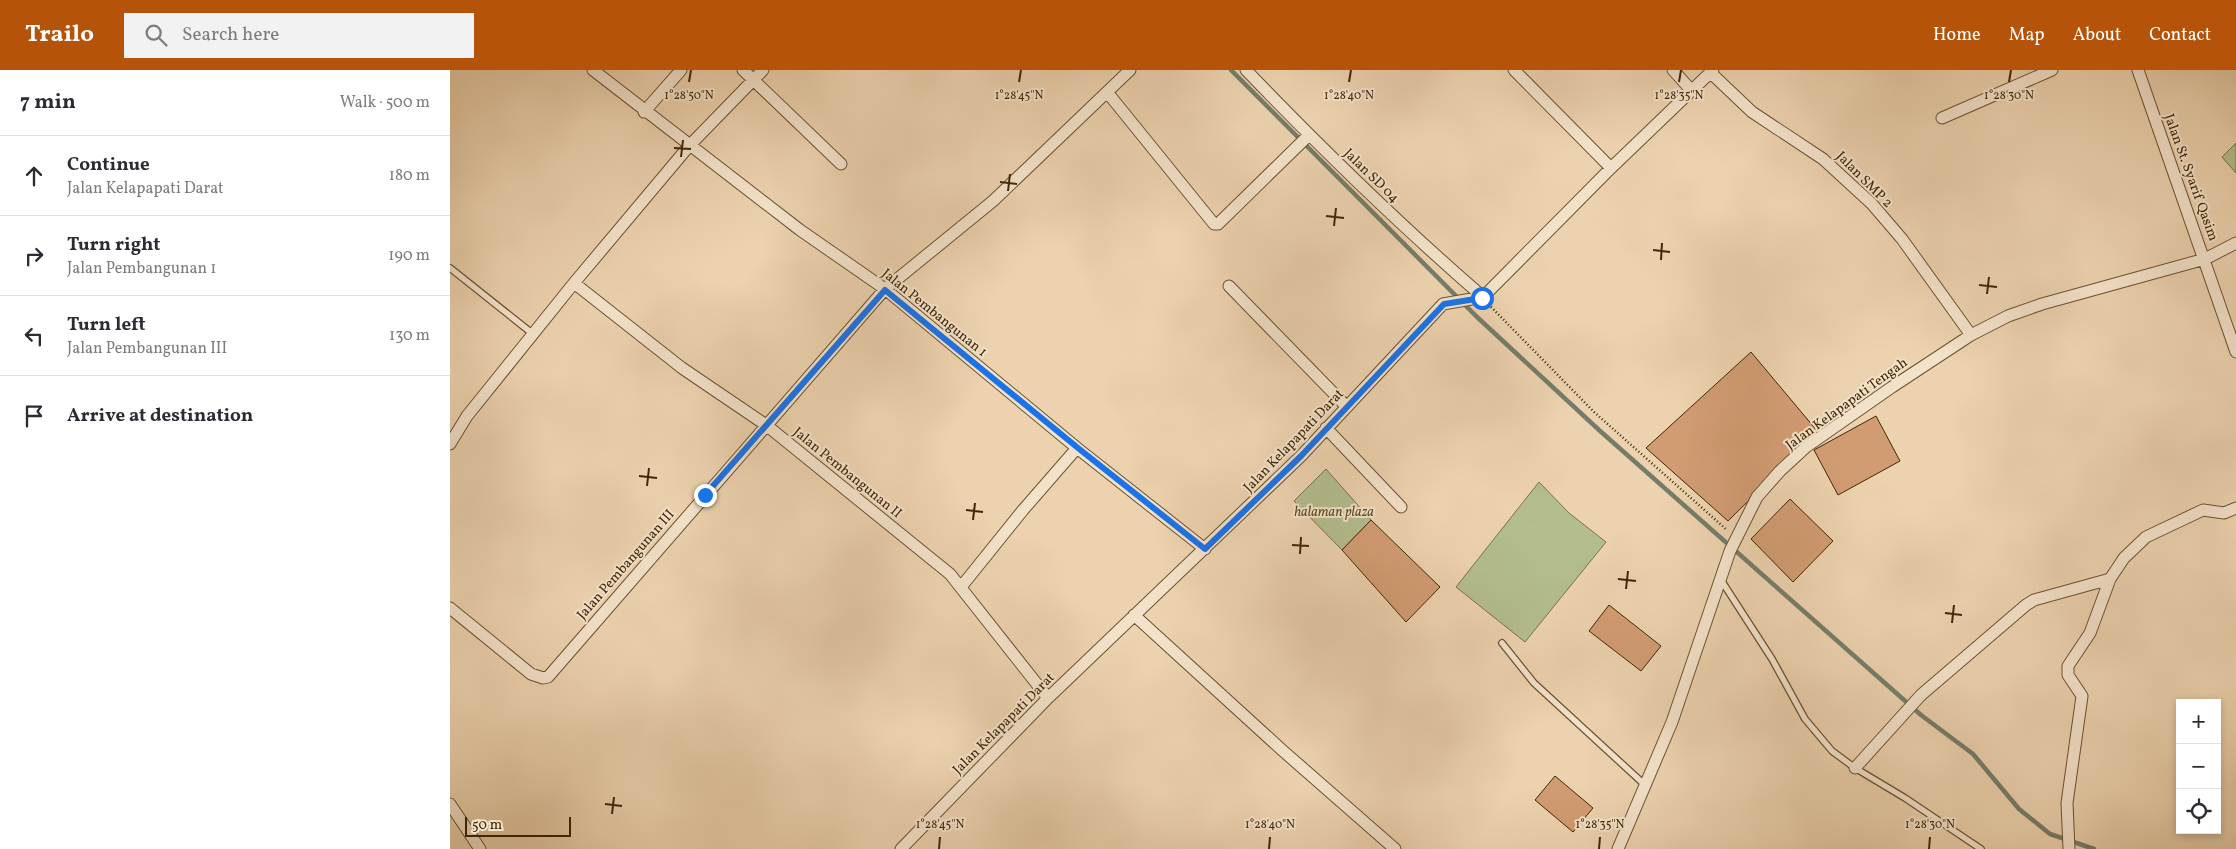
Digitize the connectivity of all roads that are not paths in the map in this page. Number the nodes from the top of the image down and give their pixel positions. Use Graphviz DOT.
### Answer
graph roads {
  1 [pos="592,70"];
  2 [pos="681,70"];
  3 [pos="743,70"];
  4 [pos="762,70"];
  5 [pos="1130,70"];
  6 [pos="1246,70"];
  7 [pos="1514,70"];
  8 [pos="1673,70"];
  9 [pos="2052,70"];
  10 [pos="2138,70"];
  11 [pos="1712,71"];
  12 [pos="754,80"];
  13 [pos="1692,90"];
  14 [pos="1107,92"];
  15 [pos="644,112"];
  16 [pos="1942,118"];
  17 [pos="1305,139"];
  18 [pos="689,146"];
  19 [pos="840,164"];
  20 [pos="1611,168"];
  21 [pos="2236,243"];
  22 [pos="2205,259"];
  23 [pos="450,268"];
  24 [pos="574,283"];
  25 [pos="1229,286"];
  26 [pos="885,290"];
  27 [pos="1482,297"];
  28 [pos="533,334"];
  29 [pos="1971,335"];
  30 [pos="2236,352"];
  31 [pos="1347,407"];
  32 [pos="766,425"];
  33 [pos="1326,428"];
  34 [pos="450,443"];
  35 [pos="1078,448"];
  36 [pos="1401,506"];
  37 [pos="2236,508"];
  38 [pos="1205,549"];
  39 [pos="2110,579"];
  40 [pos="1721,580"];
  41 [pos="961,588"];
  42 [pos="450,608"];
  43 [pos="1134,615"];
  44 [pos="1502,643"];
  45 [pos="1048,698"];
  46 [pos="1855,768"];
  47 [pos="1645,785"];
  48 [pos="450,804"];
  49 [pos="480,849"];
  50 [pos="901,849"];
  51 [pos="1396,849"];
  52 [pos="1618,849"];
  53 [pos="1981,849"];
  54 [pos="2069,849"];
  1 -- 15 [label="street, Jalan Pembangunan 1"];
  2 -- 15 [label="street"];
  3 -- 12 [label="street"];
  4 -- 12 [label="street"];
  5 -- 14 [label="street, Jalan Pembangunan III"];
  6 -- 17 [label="street, Jalan SD 04"];
  7 -- 20 [label="street"];
  8 -- 13 [label="street"];
  9 -- 16 [label="street"];
  10 -- 22 [label="street, Jalan St. Syarif Qasim"];
  11 -- 13 [label="street"];
  11 -- 29 [label="street, Jalan SMP 2"];
  12 -- 18 [label="street"];
  12 -- 19 [label="street"];
  13 -- 20 [label="street"];
  14 -- 17 [label="street"];
  14 -- 26 [label="street, Jalan Pembangunan III"];
  15 -- 18 [label="street, Jalan Pembangunan 1"];
  17 -- 27 [label="street, Jalan SD 04"];
  18 -- 24 [label="street"];
  18 -- 26 [label="street, Jalan Pembangunan 1"];
  20 -- 27 [label="street"];
  21 -- 22 [label="street, Jalan Kelapapati Tengah"];
  22 -- 29 [label="street, Jalan Kelapapati Tengah"];
  22 -- 30 [label="street, Jalan St. Syarif Qasim"];
  23 -- 28 [label="lane"];
  24 -- 28 [label="street"];
  24 -- 32 [label="street, Jalan Pembangunan II"];
  25 -- 31 [label="street"];
  26 -- 32 [label="street, Jalan Pembangunan III"];
  26 -- 35 [label="street, Jalan Pembangunan 1"];
  27 -- 31 [label="street, Jalan Kelapapati Darat"];
  28 -- 34 [label="street"];
  29 -- 40 [label="street, Jalan Kelapapati Tengah"];
  31 -- 33 [label="street, Jalan Kelapapati Darat"];
  32 -- 41 [label="street, Jalan Pembangunan II"];
  32 -- 42 [label="street, Jalan Pembangunan III"];
  33 -- 36 [label="street"];
  33 -- 38 [label="street, Jalan Kelapapati Darat"];
  35 -- 38 [label="street, Jalan Pembangunan 1"];
  35 -- 41 [label="street"];
  37 -- 39 [label="street"];
  38 -- 43 [label="street, Jalan Kelapapati Darat"];
  39 -- 46 [label="street"];
  39 -- 54 [label="street"];
  40 -- 46 [label="lane"];
  40 -- 47 [label="street, Jalan Kelapapati Tengah"];
  41 -- 45 [label="street, Jalan Pembangunan II"];
  43 -- 45 [label="street, Jalan Kelapapati Darat"];
  43 -- 51 [label="street"];
  44 -- 47 [label="lane"];
  45 -- 50 [label="street, Jalan Kelapapati Darat"];
  46 -- 53 [label="lane"];
  47 -- 52 [label="street, Jalan Kelapapati Tengah"];
  48 -- 49 [label="street"];
}
